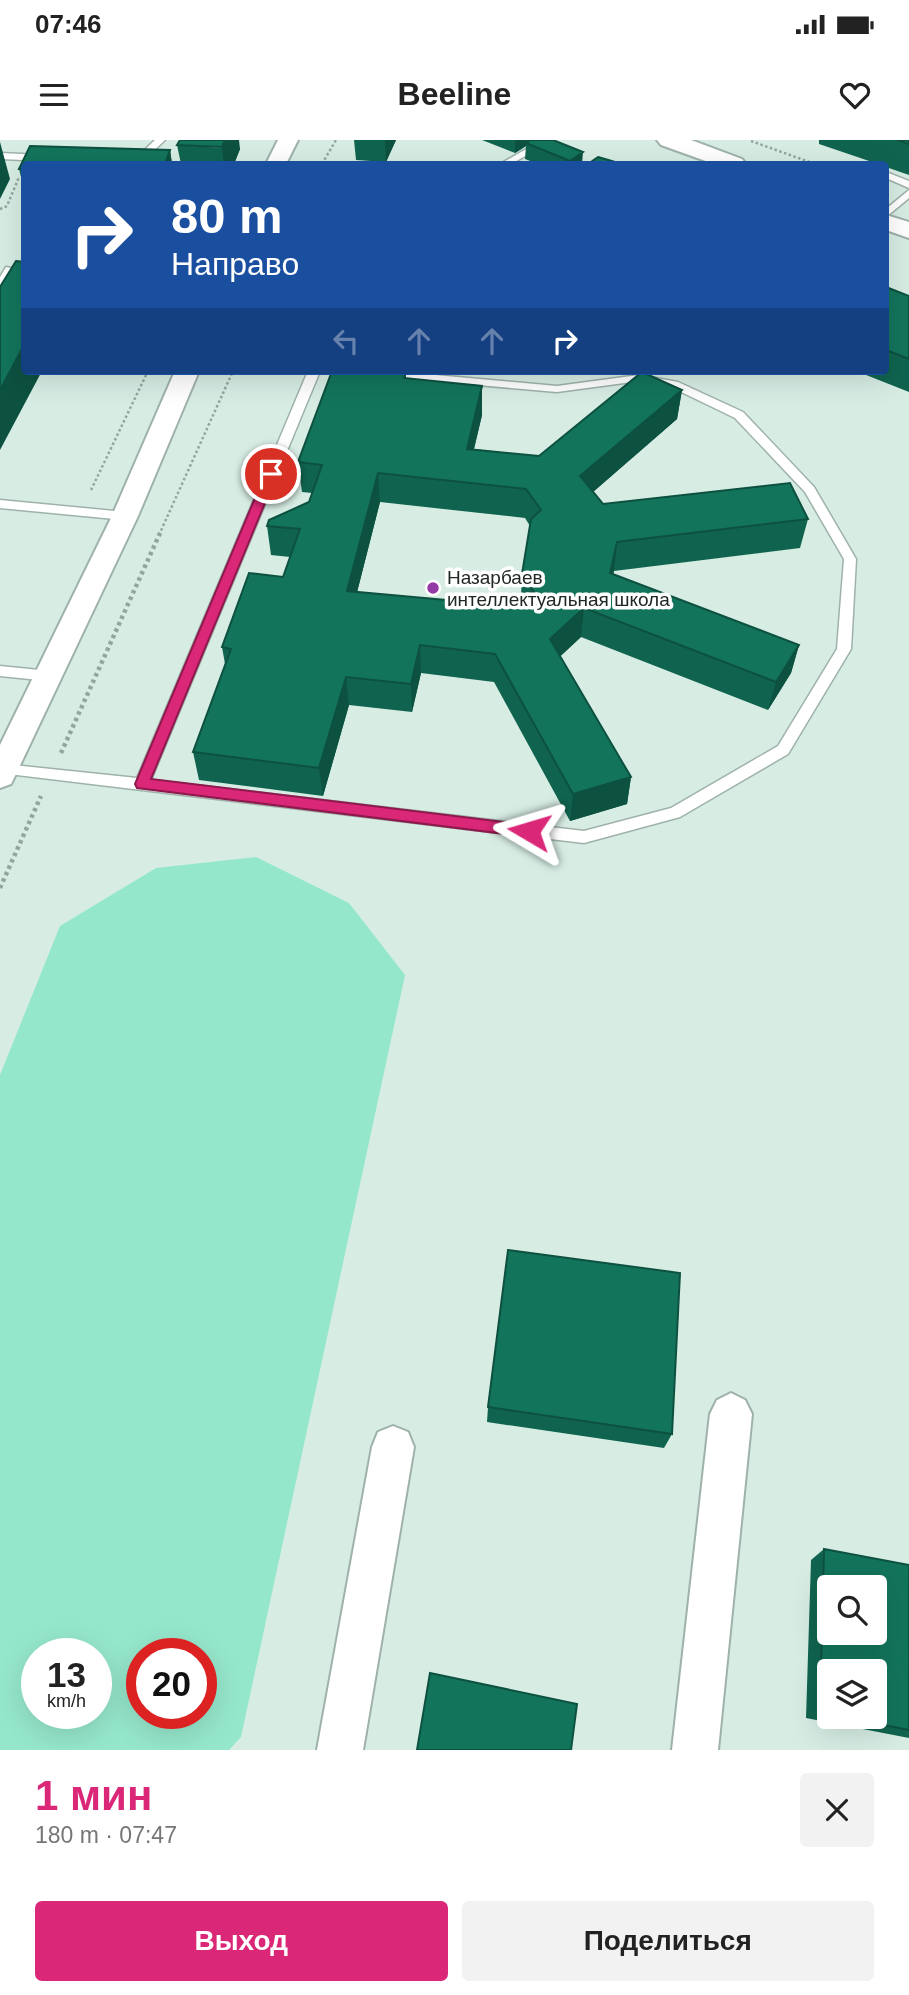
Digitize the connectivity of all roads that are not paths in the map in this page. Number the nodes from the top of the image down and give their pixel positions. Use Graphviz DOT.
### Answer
graph roads {
  1 [pos="160,140"];
  2 [pos="288,140"];
  3 [pos="549,140"];
  4 [pos="669,140"];
  5 [pos="0,156"];
  6 [pos="52,158"];
  7 [pos="140,161"];
  8 [pos="278,161"];
  9 [pos="510,161"];
  10 [pos="726,161"];
  11 [pos="889,176"];
  12 [pos="909,184"];
  13 [pos="909,193"];
  14 [pos="889,211"];
  15 [pos="889,223"];
  16 [pos="909,231"];
  17 [pos="9,269"];
  18 [pos="0,285"];
  19 [pos="185,375"];
  20 [pos="312,375"];
  21 [pos="455,375"];
  22 [pos="0,503"];
  23 [pos="125,516"];
  24 [pos="0,670"];
  25 [pos="49,676"];
  26 [pos="2,773"];
  27 [pos="142,784"];
  28 [pos="731,1414"];
  29 [pos="393,1447"];
  30 [pos="340,1750"];
  31 [pos="695,1750"];
  1 -- 7 [label="lane"];
  2 -- 8 [label="street"];
  3 -- 9 [label="lane"];
  4 -- 10 [label="main road"];
  5 -- 6 [label="lane"];
  11 -- 12 [label="lane"];
  13 -- 14 [label="lane"];
  15 -- 16 [label="main road"];
  17 -- 18 [label="lane"];
  19 -- 23 [label="street"];
  20 -- 27 [label="lane"];
  21 -- 27 [label="lane"];
  22 -- 23 [label="lane"];
  23 -- 25 [label="street"];
  24 -- 25 [label="lane"];
  25 -- 26 [label="street"];
  26 -- 27 [label="lane"];
  28 -- 31 [label="street"];
  29 -- 30 [label="street"];
}
